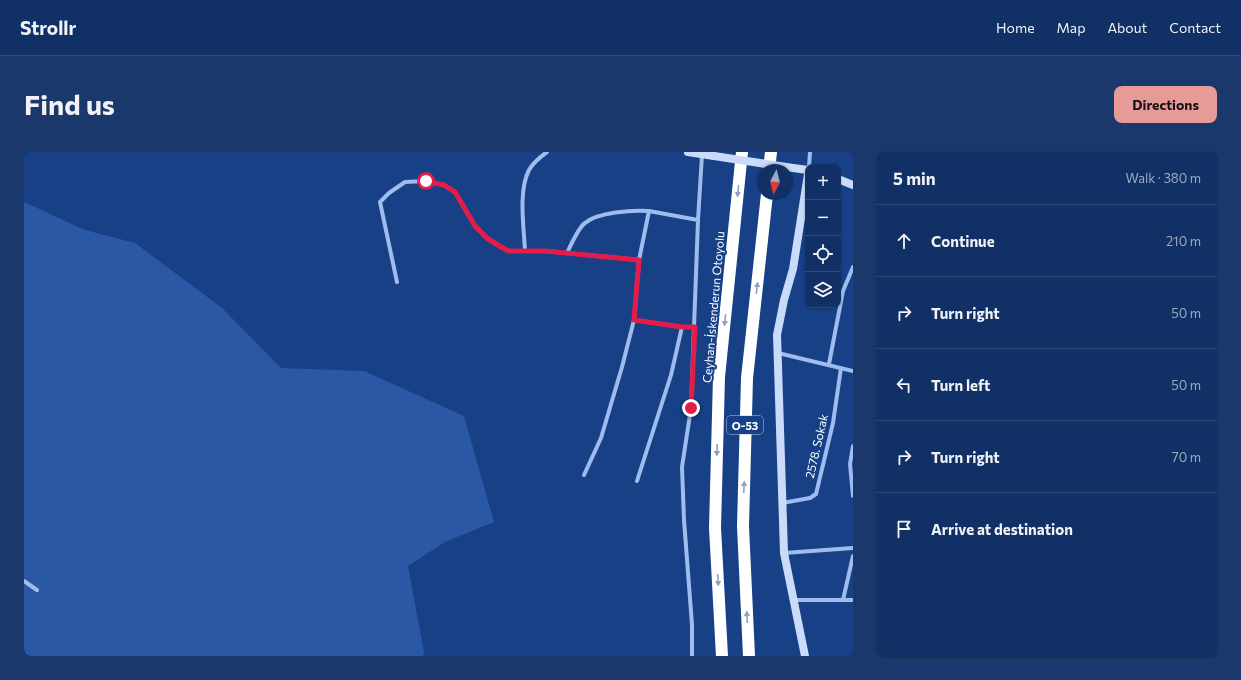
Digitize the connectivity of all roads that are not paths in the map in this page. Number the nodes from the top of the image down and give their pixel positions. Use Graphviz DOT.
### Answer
graph roads {
  1 [pos="547,152"];
  2 [pos="688,152"];
  3 [pos="742,152"];
  4 [pos="771,152"];
  5 [pos="810,152"];
  6 [pos="702,154"];
  7 [pos="770,164"];
  8 [pos="808,164"];
  9 [pos="805,168"];
  10 [pos="766,200"];
  11 [pos="805,200"];
  12 [pos="649,211"];
  13 [pos="698,220"];
  14 [pos="525,251"];
  15 [pos="567,253"];
  16 [pos="639,260"];
  17 [pos="853,267"];
  18 [pos="397,282"];
  19 [pos="634,320"];
  20 [pos="682,327"];
  21 [pos="695,327"];
  22 [pos="778,353"];
  23 [pos="829,364"];
  24 [pos="841,368"];
  25 [pos="853,371"];
  26 [pos="853,446"];
  27 [pos="852,472"];
  28 [pos="584,475"];
  29 [pos="637,481"];
  30 [pos="853,496"];
  31 [pos="782,503"];
  32 [pos="853,548"];
  33 [pos="784,553"];
  34 [pos="853,556"];
  35 [pos="24,581"];
  36 [pos="37,590"];
  37 [pos="793,600"];
  38 [pos="843,600"];
  39 [pos="853,600"];
  40 [pos="692,656"];
  41 [pos="722,656"];
  42 [pos="749,656"];
  43 [pos="805,656"];
  1 -- 14 [label="street"];
  2 -- 6 [label="street"];
  3 -- 41 [label="highway, Ceyhan-İskenderun Otoyolu / O-53, one-way"];
  4 -- 7 [label="highway"];
  5 -- 8 [label="street"];
  6 -- 9 [label="street, bridge"];
  6 -- 13 [label="street"];
  42 -- 10 [label="highway, O-53, one-way"];
  11 -- 22 [label="street"];
  12 -- 13 [label="street"];
  12 -- 15 [label="street"];
  12 -- 16 [label="street"];
  13 -- 21 [label="street"];
  14 -- 15 [label="street"];
  14 -- 18 [label="street"];
  15 -- 16 [label="street"];
  16 -- 19 [label="street"];
  17 -- 23 [label="street"];
  19 -- 20 [label="street"];
  19 -- 28 [label="street"];
  20 -- 21 [label="street"];
  20 -- 29 [label="street"];
  21 -- 40 [label="street"];
  22 -- 23 [label="street"];
  22 -- 31 [label="street"];
  23 -- 24 [label="street"];
  24 -- 25 [label="street"];
  24 -- 31 [label="street, 2578. Sokak"];
  26 -- 27 [label="street"];
  27 -- 30 [label="street"];
  31 -- 33 [label="street"];
  32 -- 33 [label="street"];
  33 -- 37 [label="street"];
  34 -- 38 [label="street"];
  35 -- 36 [label="street"];
  37 -- 38 [label="street"];
  37 -- 43 [label="street"];
  38 -- 39 [label="street"];
}
